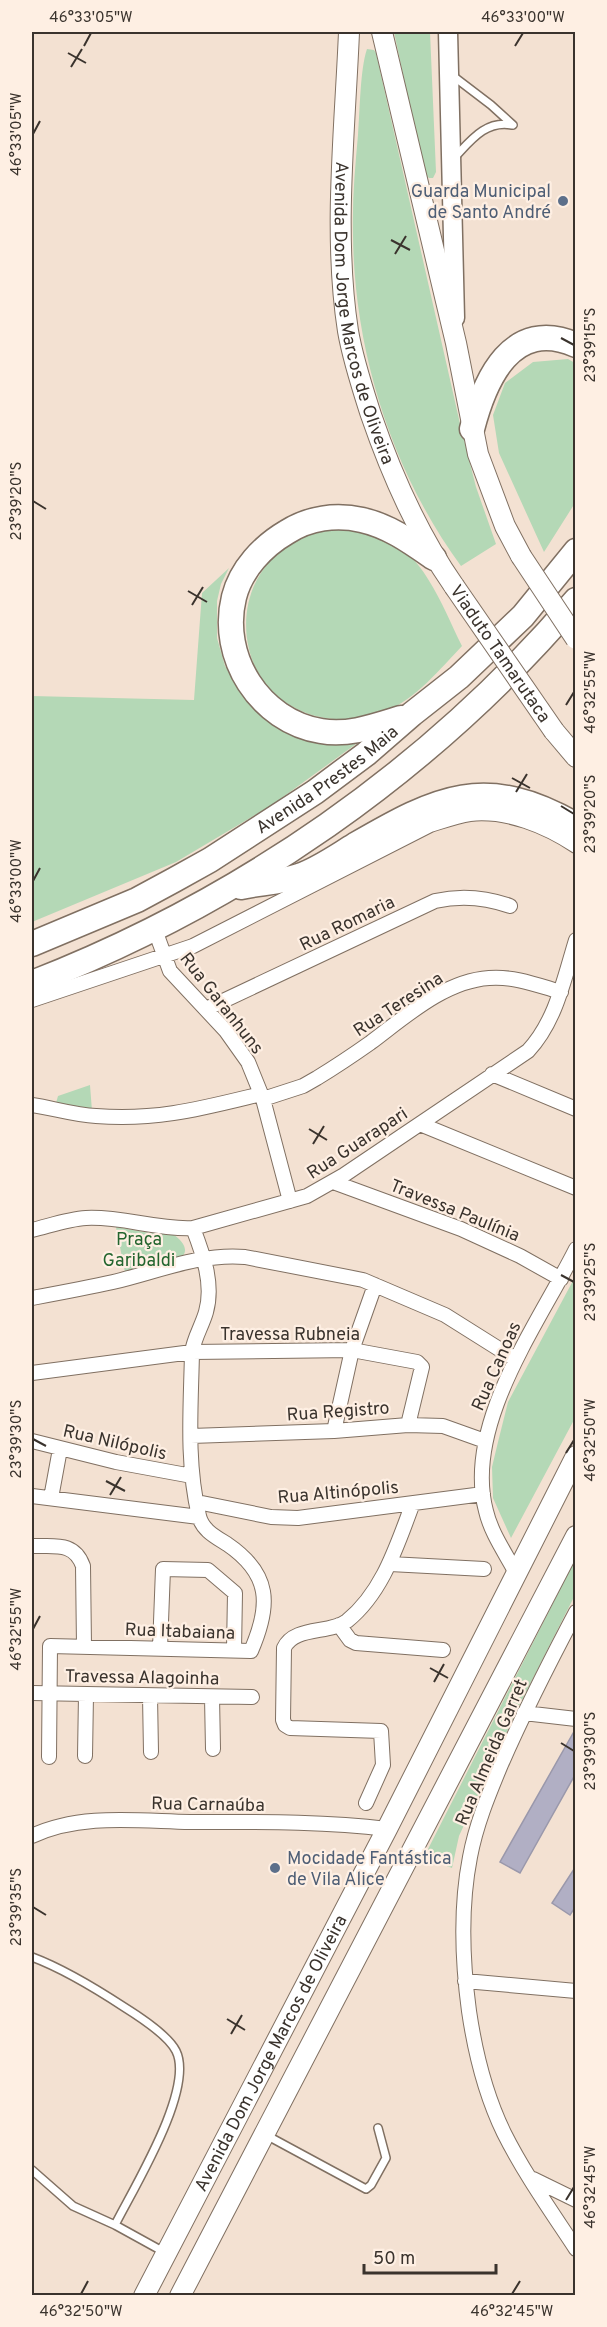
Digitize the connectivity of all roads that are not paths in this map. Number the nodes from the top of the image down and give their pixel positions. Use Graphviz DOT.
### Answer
graph roads {
  1 [pos="350,32"];
  2 [pos="382,32"];
  3 [pos="448,32"];
  4 [pos="449,73"];
  5 [pos="451,161"];
  6 [pos="456,343"];
  7 [pos="576,345"];
  8 [pos="472,429"];
  9 [pos="576,551"];
  10 [pos="445,573"];
  11 [pos="576,600"];
  12 [pos="576,639"];
  13 [pos="412,714"];
  14 [pos="576,756"];
  15 [pos="576,825"];
  16 [pos="576,846"];
  17 [pos="229,888"];
  18 [pos="510,906"];
  19 [pos="155,930"];
  20 [pos="576,940"];
  21 [pos="32,944"];
  22 [pos="164,955"];
  23 [pos="32,984"];
  24 [pos="561,992"];
  25 [pos="32,1000"];
  26 [pos="206,1009"];
  27 [pos="492,1074"];
  28 [pos="262,1096"];
  29 [pos="32,1105"];
  30 [pos="576,1109"];
  31 [pos="420,1124"];
  32 [pos="333,1182"];
  33 [pos="576,1188"];
  34 [pos="290,1201"];
  35 [pos="193,1228"];
  36 [pos="32,1230"];
  37 [pos="576,1249"];
  38 [pos="205,1259"];
  39 [pos="561,1279"];
  40 [pos="375,1285"];
  41 [pos="32,1298"];
  42 [pos="352,1350"];
  43 [pos="192,1352"];
  44 [pos="515,1359"];
  45 [pos="32,1373"];
  46 [pos="408,1425"];
  47 [pos="334,1431"];
  48 [pos="191,1436"];
  49 [pos="32,1441"];
  50 [pos="485,1441"];
  51 [pos="60,1449"];
  52 [pos="576,1456"];
  53 [pos="192,1476"];
  54 [pos="483,1494"];
  55 [pos="32,1496"];
  56 [pos="51,1498"];
  57 [pos="197,1502"];
  58 [pos="413,1503"];
  59 [pos="199,1517"];
  60 [pos="576,1536"];
  61 [pos="32,1546"];
  62 [pos="390,1564"];
  63 [pos="484,1569"];
  64 [pos="516,1573"];
  65 [pos="576,1612"];
  66 [pos="339,1625"];
  67 [pos="84,1646"];
  68 [pos="160,1648"];
  69 [pos="234,1650"];
  70 [pos="443,1650"];
  71 [pos="32,1693"];
  72 [pos="50,1694"];
  73 [pos="86,1695"];
  74 [pos="150,1696"];
  75 [pos="212,1697"];
  76 [pos="252,1697"];
  77 [pos="524,1713"];
  78 [pos="576,1719"];
  79 [pos="213,1749"];
  80 [pos="150,1752"];
  81 [pos="85,1756"];
  82 [pos="49,1757"];
  83 [pos="366,1803"];
  84 [pos="387,1830"];
  85 [pos="32,1836"];
  86 [pos="32,1957"];
  87 [pos="465,1981"];
  88 [pos="576,1991"];
  89 [pos="378,2128"];
  90 [pos="263,2133"];
  91 [pos="32,2170"];
  92 [pos="531,2178"];
  93 [pos="576,2200"];
  94 [pos="115,2225"];
  95 [pos="576,2248"];
  96 [pos="166,2253"];
  97 [pos="144,2295"];
  98 [pos="180,2295"];
  1 -- 10 [label="main road, Avenida Dom Jorge Marcos de Oliveira"];
  2 -- 6 [label="main road"];
  3 -- 4 [label="street"];
  4 -- 5 [label="street"];
  4 -- 5 [label="lane"];
  5 -- 6 [label="street"];
  6 -- 8 [label="main road"];
  7 -- 8 [label="highway"];
  8 -- 12 [label="main road, bridge"];
  9 -- 13 [label="highway, Avenida Prestes Maia"];
  10 -- 13 [label="highway"];
  10 -- 14 [label="main road, Viaduto Tamarutaca, bridge"];
  11 -- 17 [label="highway, Avenida Prestes Maia"];
  13 -- 21 [label="highway, Avenida Prestes Maia"];
  15 -- 17 [label="highway"];
  16 -- 22 [label="street"];
  17 -- 19 [label="highway, Avenida Prestes Maia"];
  18 -- 26 [label="street, Rua Romaria"];
  19 -- 22 [label="street, Rua Garanhuns"];
  19 -- 23 [label="highway, Avenida Prestes Maia"];
  20 -- 24 [label="street, Rua Guarapari"];
  22 -- 25 [label="street"];
  22 -- 26 [label="street, Rua Garanhuns"];
  24 -- 27 [label="street, Rua Guarapari"];
  24 -- 28 [label="street, Rua Teresina"];
  26 -- 28 [label="street, Rua Garanhuns"];
  27 -- 30 [label="street"];
  27 -- 31 [label="street, Rua Guarapari"];
  28 -- 29 [label="street, Rua Teresina"];
  28 -- 34 [label="street, Rua Garanhuns"];
  31 -- 32 [label="street, Rua Guarapari"];
  31 -- 33 [label="street"];
  32 -- 34 [label="street, Rua Guarapari"];
  32 -- 39 [label="street, Travessa Paulínia"];
  34 -- 35 [label="street, Rua Guarapari"];
  35 -- 36 [label="street, Rua Guarapari"];
  35 -- 38 [label="street"];
  37 -- 39 [label="street, Rua Canoas"];
  38 -- 40 [label="street"];
  38 -- 41 [label="street"];
  38 -- 43 [label="street"];
  39 -- 44 [label="street, Rua Canoas"];
  40 -- 42 [label="street"];
  40 -- 44 [label="street"];
  42 -- 43 [label="street, Travessa Rubneia"];
  42 -- 46 [label="street, Travessa Rubneia"];
  42 -- 47 [label="street"];
  43 -- 45 [label="street, Travessa Rubneia"];
  43 -- 48 [label="street"];
  44 -- 50 [label="street, Rua Canoas"];
  46 -- 47 [label="street, Rua Registro"];
  46 -- 50 [label="street, Rua Registro"];
  47 -- 48 [label="street, Rua Registro"];
  48 -- 53 [label="street"];
  49 -- 51 [label="street, Rua Nilópolis"];
  50 -- 54 [label="street, Rua Canoas"];
  51 -- 53 [label="street, Rua Nilópolis"];
  51 -- 56 [label="street"];
  52 -- 64 [label="main road, Avenida Dom Jorge Marcos de Oliveira"];
  53 -- 57 [label="street"];
  54 -- 58 [label="street, Rua Altinópolis"];
  54 -- 64 [label="street, Rua Canoas"];
  55 -- 56 [label="street"];
  56 -- 59 [label="street"];
  57 -- 58 [label="street, Rua Altinópolis"];
  57 -- 59 [label="street"];
  58 -- 62 [label="street"];
  59 -- 69 [label="street, Rua Itabaiana"];
  60 -- 90 [label="main road, Avenida Dom Jorge Marcos de Oliveira"];
  61 -- 67 [label="street"];
  62 -- 63 [label="street"];
  62 -- 66 [label="street"];
  64 -- 84 [label="main road, Avenida Dom Jorge Marcos de Oliveira"];
  65 -- 77 [label="street, Rua Almeida Garret"];
  66 -- 70 [label="street"];
  66 -- 83 [label="street"];
  67 -- 68 [label="street, Rua Itabaiana"];
  67 -- 72 [label="street, Rua Itabaiana"];
  68 -- 69 [label="street, Rua Itabaiana"];
  68 -- 69 [label="street"];
  71 -- 72 [label="street, Travessa Alagoinha"];
  72 -- 73 [label="street, Travessa Alagoinha"];
  72 -- 82 [label="street, Rua Itabaiana"];
  73 -- 74 [label="street, Travessa Alagoinha"];
  73 -- 81 [label="street"];
  74 -- 75 [label="street, Travessa Alagoinha"];
  74 -- 80 [label="street"];
  75 -- 76 [label="street, Travessa Alagoinha"];
  75 -- 79 [label="street"];
  77 -- 78 [label="street"];
  77 -- 87 [label="street, Rua Almeida Garret"];
  84 -- 85 [label="street, Rua Carnaúba"];
  84 -- 96 [label="main road, Avenida Dom Jorge Marcos de Oliveira"];
  86 -- 94 [label="lane"];
  87 -- 88 [label="street"];
  87 -- 92 [label="street, Rua Almeida Garret"];
  89 -- 90 [label="lane"];
  90 -- 98 [label="main road, Avenida Dom Jorge Marcos de Oliveira"];
  91 -- 94 [label="lane"];
  92 -- 93 [label="street"];
  92 -- 95 [label="street, Rua Almeida Garret"];
  94 -- 96 [label="lane"];
  96 -- 97 [label="main road, Avenida Dom Jorge Marcos de Oliveira"];
}
